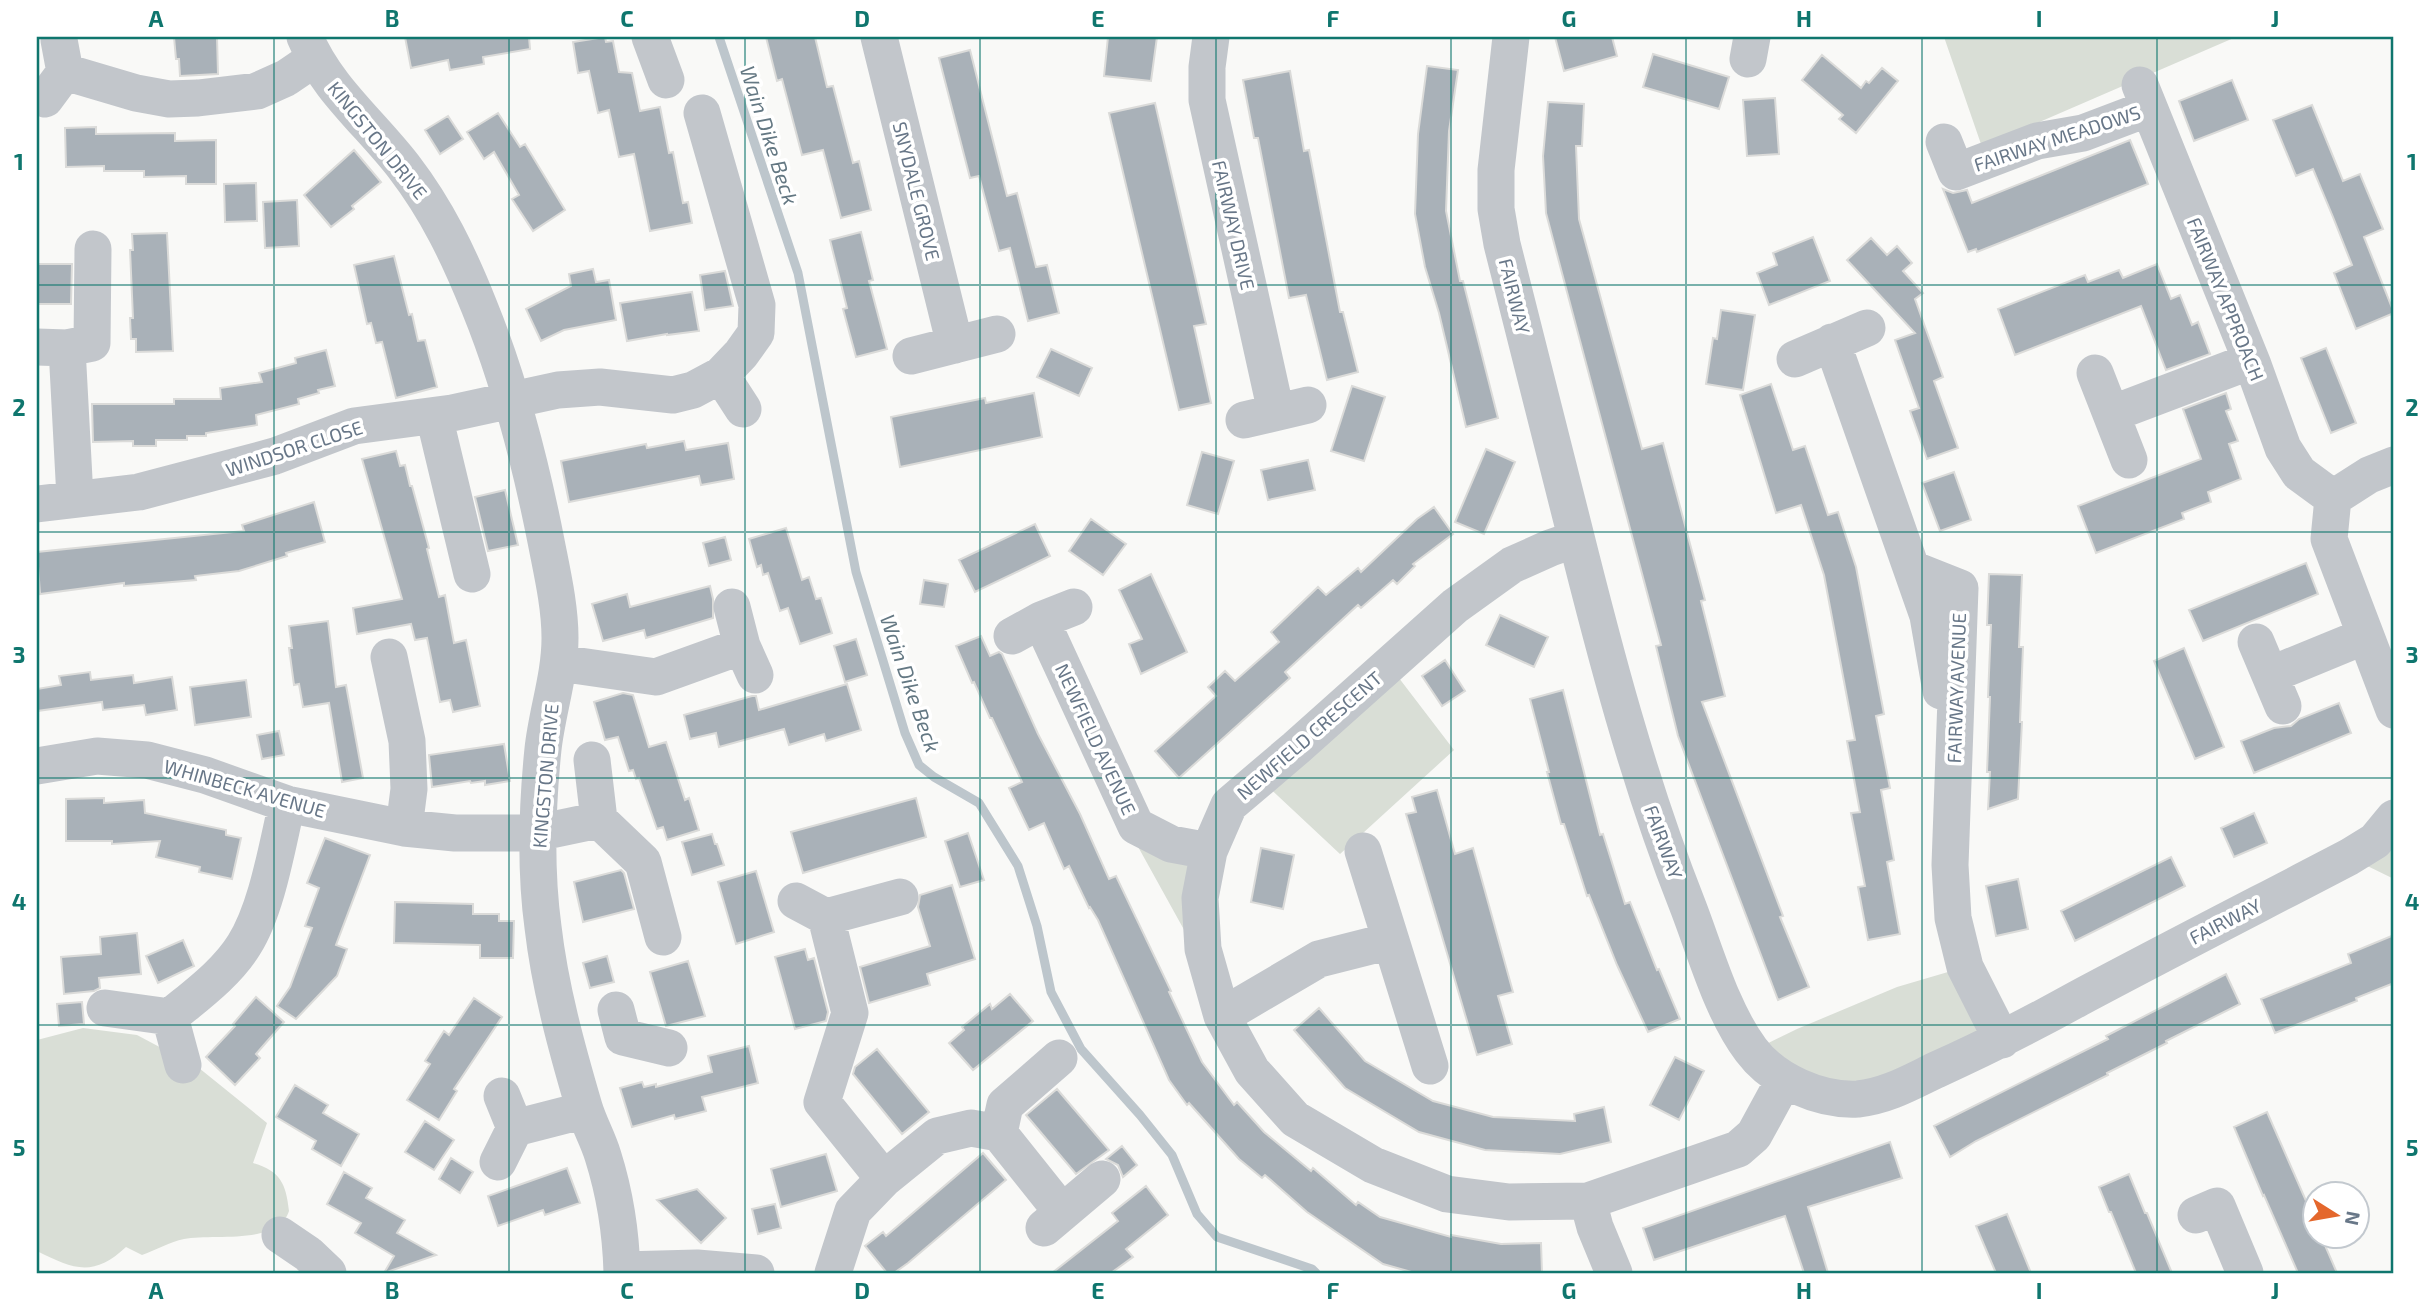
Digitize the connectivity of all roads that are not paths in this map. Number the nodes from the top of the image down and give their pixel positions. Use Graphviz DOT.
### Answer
graph roads {
  1 [pos="650,37"];
  2 [pos="879,37"];
  3 [pos="1211,37"];
  4 [pos="1511,37"];
  5 [pos="309,48"];
  6 [pos="56,70"];
  7 [pos="666,80"];
  8 [pos="2144,96"];
  9 [pos="702,113"];
  10 [pos="1944,142"];
  11 [pos="93,248"];
  12 [pos="1867,328"];
  13 [pos="997,334"];
  14 [pos="1832,342"];
  15 [pos="955,345"];
  16 [pos="52,348"];
  17 [pos="911,356"];
  18 [pos="1795,359"];
  19 [pos="2251,361"];
  20 [pos="2095,373"];
  21 [pos="721,375"];
  22 [pos="513,399"];
  23 [pos="743,409"];
  24 [pos="1276,412"];
  25 [pos="2111,415"];
  26 [pos="433,416"];
  27 [pos="2129,460"];
  28 [pos="2394,465"];
  29 [pos="75,498"];
  30 [pos="2333,498"];
  31 [pos="37,504"];
  32 [pos="1576,539"];
  33 [pos="472,573"];
  34 [pos="732,607"];
  35 [pos="1042,621"];
  36 [pos="2365,636"];
  37 [pos="388,657"];
  38 [pos="559,663"];
  39 [pos="2270,674"];
  40 [pos="2394,710"];
  41 [pos="592,760"];
  42 [pos="37,766"];
  43 [pos="287,804"];
  44 [pos="599,820"];
  45 [pos="2394,820"];
  46 [pos="404,828"];
  47 [pos="537,833"];
  48 [pos="1209,850"];
  49 [pos="1363,851"];
  50 [pos="900,897"];
  51 [pos="663,937"];
  52 [pos="1390,941"];
  53 [pos="105,1008"];
  54 [pos="1222,1016"];
  55 [pos="170,1017"];
  56 [pos="2002,1040"];
  57 [pos="669,1048"];
  58 [pos="569,1052"];
  59 [pos="1059,1058"];
  60 [pos="183,1065"];
  61 [pos="1430,1066"];
  62 [pos="1784,1080"];
  63 [pos="585,1110"];
  64 [pos="999,1133"];
  65 [pos="498,1162"];
  66 [pos="884,1179"];
  67 [pos="1102,1179"];
  68 [pos="1588,1201"];
  69 [pos="2196,1215"];
  70 [pos="279,1236"];
  71 [pos="622,1272"];
  72 [pos="328,1273"];
  73 [pos="757,1273"];
  74 [pos="834,1273"];
  75 [pos="1614,1273"];
  76 [pos="2245,1273"];
  1 -- 7 [label="street"];
  2 -- 15 [label="street, SNYDALE GROVE"];
  3 -- 24 [label="street, FAIRWAY DRIVE"];
  4 -- 32 [label="street, FAIRWAY"];
  5 -- 6 [label="street"];
  5 -- 22 [label="street, KINGSTON DRIVE"];
  8 -- 10 [label="street, FAIRWAY MEADOWS"];
  8 -- 19 [label="street, FAIRWAY APPROACH"];
  9 -- 21 [label="street"];
  11 -- 16 [label="street"];
  12 -- 14 [label="street"];
  13 -- 15 [label="street"];
  14 -- 18 [label="street"];
  14 -- 56 [label="street, FAIRWAY AVENUE"];
  15 -- 17 [label="street"];
  16 -- 29 [label="street"];
  19 -- 25 [label="street"];
  19 -- 30 [label="street, FAIRWAY APPROACH"];
  20 -- 25 [label="street"];
  21 -- 22 [label="street"];
  21 -- 23 [label="street"];
  22 -- 26 [label="street, WINDSOR CLOSE"];
  22 -- 38 [label="street, KINGSTON DRIVE"];
  25 -- 27 [label="street"];
  26 -- 29 [label="street, WINDSOR CLOSE"];
  26 -- 33 [label="street"];
  28 -- 30 [label="street"];
  29 -- 31 [label="street, WINDSOR CLOSE"];
  30 -- 36 [label="street"];
  32 -- 48 [label="street, NEWFIELD CRESCENT"];
  32 -- 62 [label="street, FAIRWAY"];
  34 -- 38 [label="street"];
  35 -- 48 [label="street, NEWFIELD AVENUE"];
  36 -- 39 [label="street"];
  36 -- 40 [label="street"];
  37 -- 46 [label="street"];
  38 -- 47 [label="street, KINGSTON DRIVE"];
  41 -- 44 [label="street"];
  42 -- 43 [label="street, WHINBECK AVENUE"];
  43 -- 46 [label="street, WHINBECK AVENUE"];
  43 -- 55 [label="street"];
  44 -- 47 [label="street, WHINBECK AVENUE"];
  44 -- 51 [label="street"];
  45 -- 56 [label="street, FAIRWAY"];
  46 -- 47 [label="street, WHINBECK AVENUE"];
  47 -- 58 [label="street, KINGSTON DRIVE"];
  48 -- 54 [label="street, NEWFIELD CRESCENT"];
  49 -- 52 [label="street"];
  50 -- 66 [label="street"];
  52 -- 54 [label="street"];
  52 -- 61 [label="street"];
  53 -- 55 [label="street"];
  54 -- 68 [label="street, NEWFIELD CRESCENT"];
  55 -- 60 [label="street"];
  56 -- 62 [label="street, FAIRWAY"];
  57 -- 58 [label="street"];
  58 -- 63 [label="street, KINGSTON DRIVE"];
  59 -- 64 [label="street"];
  62 -- 68 [label="street, NEWFIELD CRESCENT"];
  63 -- 65 [label="street"];
  63 -- 71 [label="street, KINGSTON DRIVE"];
  64 -- 66 [label="street"];
  64 -- 67 [label="street"];
  66 -- 74 [label="street"];
  68 -- 75 [label="street"];
  69 -- 76 [label="street"];
  70 -- 72 [label="street"];
  71 -- 73 [label="street"];
}
